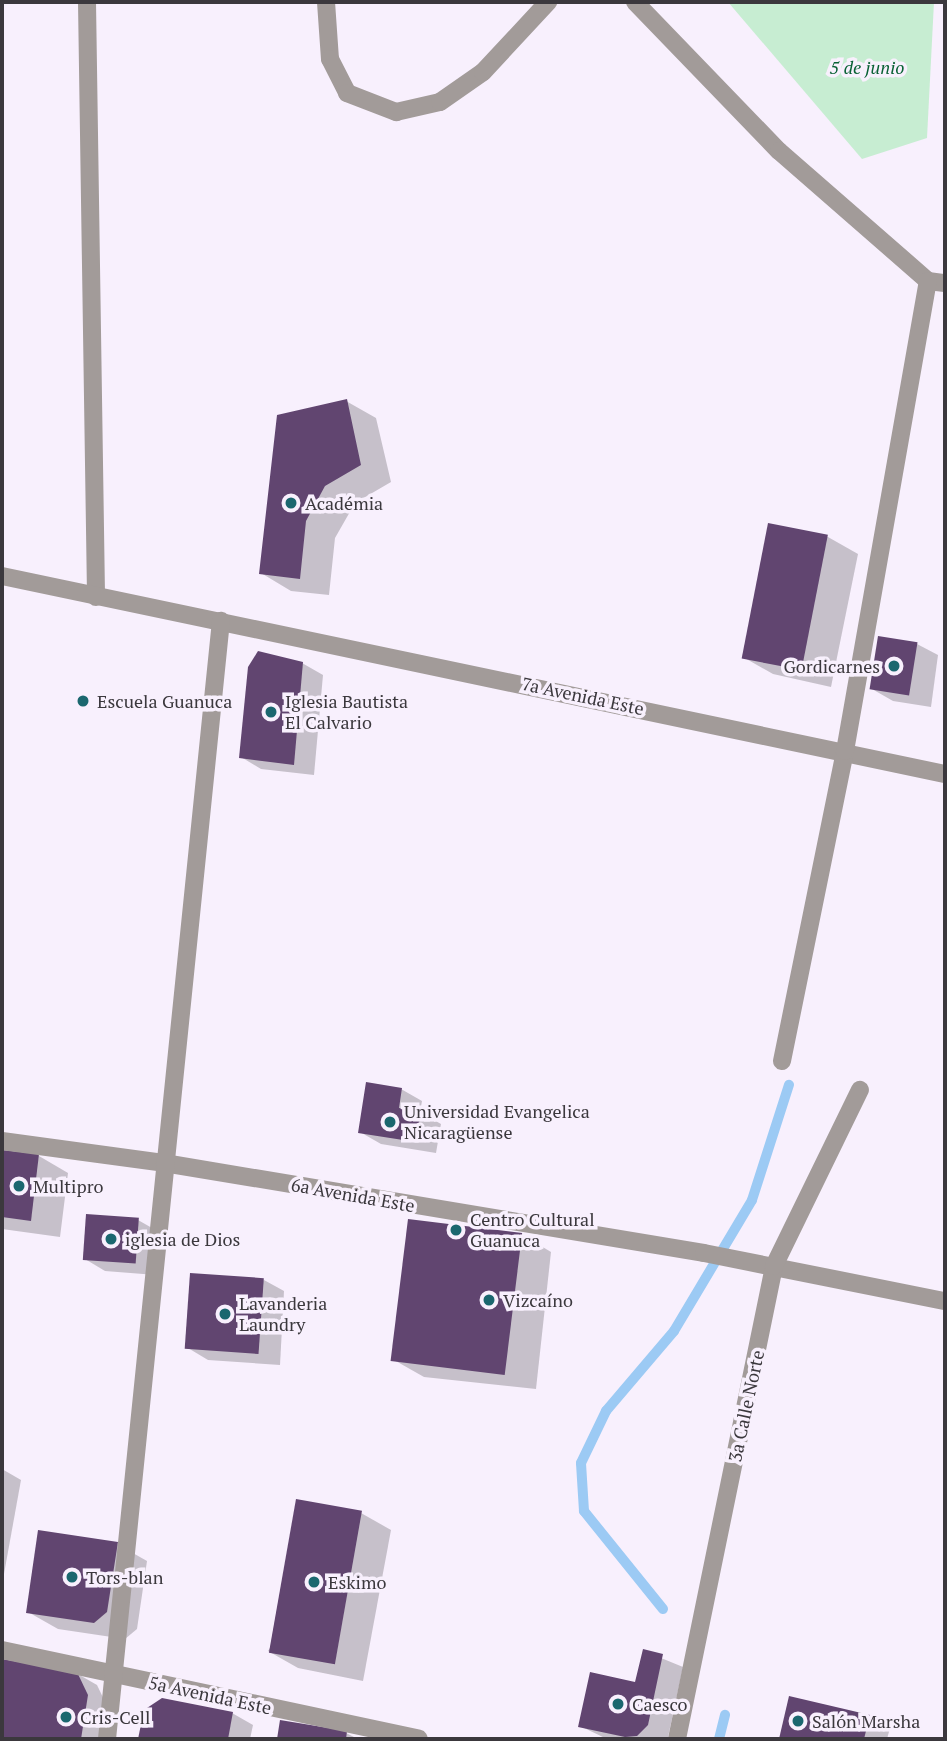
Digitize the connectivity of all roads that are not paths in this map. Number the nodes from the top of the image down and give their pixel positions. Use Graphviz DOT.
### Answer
graph roads {
  1 [pos="87,2"];
  2 [pos="326,2"];
  3 [pos="548,2"];
  4 [pos="635,2"];
  5 [pos="937,282"];
  6 [pos="2,576"];
  7 [pos="96,597"];
  8 [pos="221,621"];
  9 [pos="845,751"];
  10 [pos="945,774"];
  11 [pos="782,1061"];
  12 [pos="860,1090"];
  13 [pos="2,1141"];
  14 [pos="164,1163"];
  15 [pos="774,1266"];
  16 [pos="945,1301"];
  17 [pos="2,1650"];
  18 [pos="115,1675"];
  19 [pos="107,1739"];
  20 [pos="419,1739"];
  21 [pos="677,1739"];
  1 -- 7 [label="street"];
  2 -- 3 [label="street"];
  4 -- 5 [label="street"];
  5 -- 9 [label="street"];
  6 -- 7 [label="street, 7a Avenida Este"];
  7 -- 8 [label="street, 7a Avenida Este"];
  8 -- 9 [label="street, 7a Avenida Este"];
  8 -- 14 [label="street"];
  9 -- 10 [label="street, 7a Avenida Este"];
  9 -- 11 [label="street"];
  12 -- 15 [label="street, 3a Calle Norte"];
  13 -- 14 [label="street, 6a Avenida Este"];
  14 -- 15 [label="street, 6a Avenida Este"];
  14 -- 18 [label="street"];
  15 -- 16 [label="street, 6a Avenida Este"];
  15 -- 21 [label="street, 3a Calle Norte"];
  17 -- 18 [label="street, 5a Avenida Este"];
  18 -- 19 [label="street"];
  18 -- 20 [label="street, 5a Avenida Este"];
}
